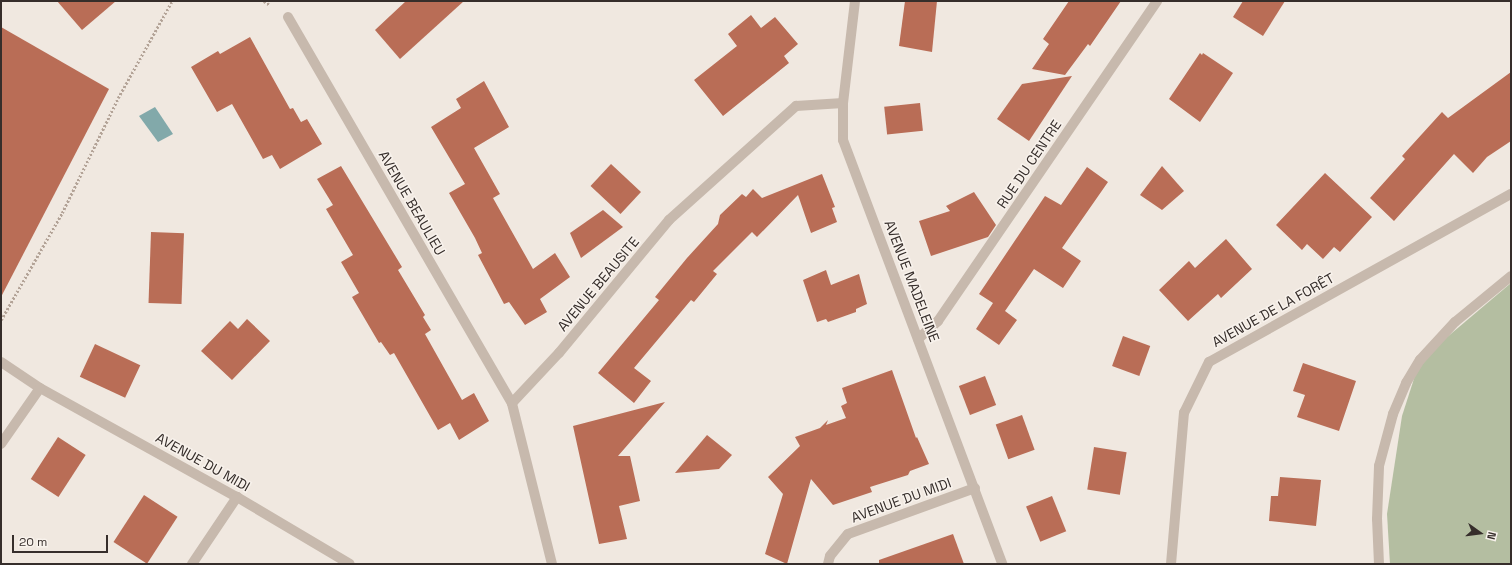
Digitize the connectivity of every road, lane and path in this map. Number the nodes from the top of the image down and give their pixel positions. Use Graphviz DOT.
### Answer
graph roads {
  1 [pos="172,1"];
  2 [pos="855,1"];
  3 [pos="1157,1"];
  4 [pos="288,17"];
  5 [pos="843,103"];
  6 [pos="1511,194"];
  7 [pos="1511,276"];
  8 [pos="1,320"];
  9 [pos="918,339"];
  10 [pos="1,362"];
  11 [pos="40,388"];
  12 [pos="512,403"];
  13 [pos="1,444"];
  14 [pos="975,488"];
  15 [pos="237,497"];
  16 [pos="192,564"];
  17 [pos="350,564"];
  18 [pos="552,564"];
  19 [pos="828,564"];
  20 [pos="1002,564"];
  21 [pos="1171,564"];
  22 [pos="1379,564"];
  1 -- 8 [label="path"];
  2 -- 5 [label="street, AVENUE MADELEINE"];
  3 -- 9 [label="street, RUE DU CENTRE"];
  4 -- 12 [label="street, AVENUE BEAULIEU"];
  5 -- 9 [label="street, AVENUE MADELEINE"];
  5 -- 12 [label="street, AVENUE BEAUSITE"];
  6 -- 21 [label="street, AVENUE DE LA FORÊT"];
  7 -- 22 [label="street"];
  9 -- 14 [label="street, AVENUE MADELEINE"];
  10 -- 11 [label="street, AVENUE DU MIDI"];
  11 -- 13 [label="street"];
  11 -- 15 [label="street, AVENUE DU MIDI"];
  12 -- 18 [label="street"];
  14 -- 19 [label="street, AVENUE DU MIDI"];
  14 -- 20 [label="street, AVENUE MADELEINE"];
  15 -- 16 [label="street"];
  15 -- 17 [label="street, AVENUE DU MIDI"];
}
